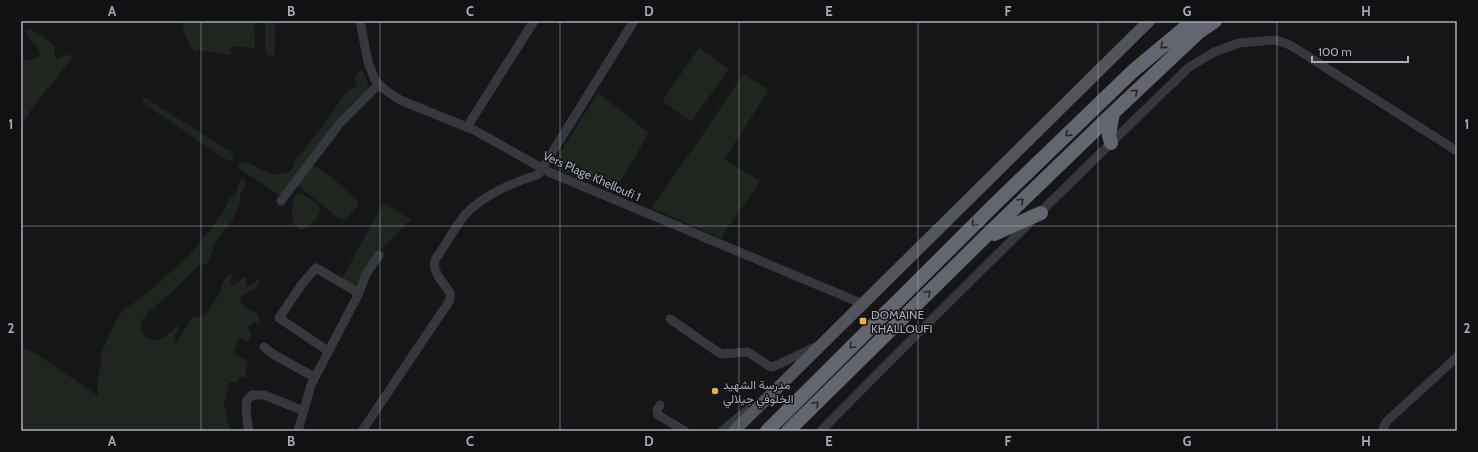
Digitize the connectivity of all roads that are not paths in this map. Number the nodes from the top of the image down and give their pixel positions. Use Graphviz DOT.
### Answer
graph roads {
  1 [pos="360,21"];
  2 [pos="534,21"];
  3 [pos="634,21"];
  4 [pos="1149,21"];
  5 [pos="1193,21"];
  6 [pos="1216,21"];
  7 [pos="378,85"];
  8 [pos="1113,113"];
  9 [pos="467,127"];
  10 [pos="1112,143"];
  11 [pos="1457,152"];
  12 [pos="542,169"];
  13 [pos="281,201"];
  14 [pos="1041,213"];
  15 [pos="981,241"];
  16 [pos="379,255"];
  17 [pos="358,293"];
  18 [pos="863,304"];
  19 [pos="670,319"];
  20 [pos="822,344"];
  21 [pos="264,347"];
  22 [pos="328,351"];
  23 [pos="1457,358"];
  24 [pos="314,377"];
  25 [pos="785,380"];
  26 [pos="660,405"];
  27 [pos="304,411"];
  28 [pos="249,431"];
  29 [pos="298,431"];
  30 [pos="362,431"];
  31 [pos="685,431"];
  32 [pos="722,431"];
  33 [pos="734,431"];
  34 [pos="767,431"];
  35 [pos="788,431"];
  36 [pos="821,431"];
  37 [pos="1383,431"];
  1 -- 7 [label="street"];
  2 -- 9 [label="street"];
  3 -- 12 [label="street"];
  4 -- 18 [label="main road"];
  5 -- 34 [label="highway, one-way"];
  8 -- 6 [label="highway, one-way"];
  7 -- 9 [label="street, Vers Plage Khelloufi 1"];
  7 -- 13 [label="street"];
  8 -- 10 [label="highway"];
  15 -- 8 [label="highway, one-way"];
  9 -- 12 [label="street, Vers Plage Khelloufi 1"];
  10 -- 11 [label="street"];
  10 -- 14 [label="street"];
  12 -- 18 [label="street, Vers Plage Khelloufi 1"];
  12 -- 30 [label="street"];
  14 -- 15 [label="highway"];
  14 -- 36 [label="street"];
  35 -- 15 [label="highway, one-way"];
  16 -- 17 [label="street"];
  17 -- 22 [label="street"];
  17 -- 22 [label="street"];
  18 -- 20 [label="main road"];
  19 -- 20 [label="street"];
  20 -- 25 [label="main road"];
  21 -- 24 [label="street"];
  22 -- 24 [label="street"];
  23 -- 37 [label="street"];
  24 -- 27 [label="street"];
  25 -- 32 [label="street"];
  25 -- 33 [label="main road"];
  26 -- 31 [label="street"];
  27 -- 28 [label="street"];
  27 -- 29 [label="street"];
}
